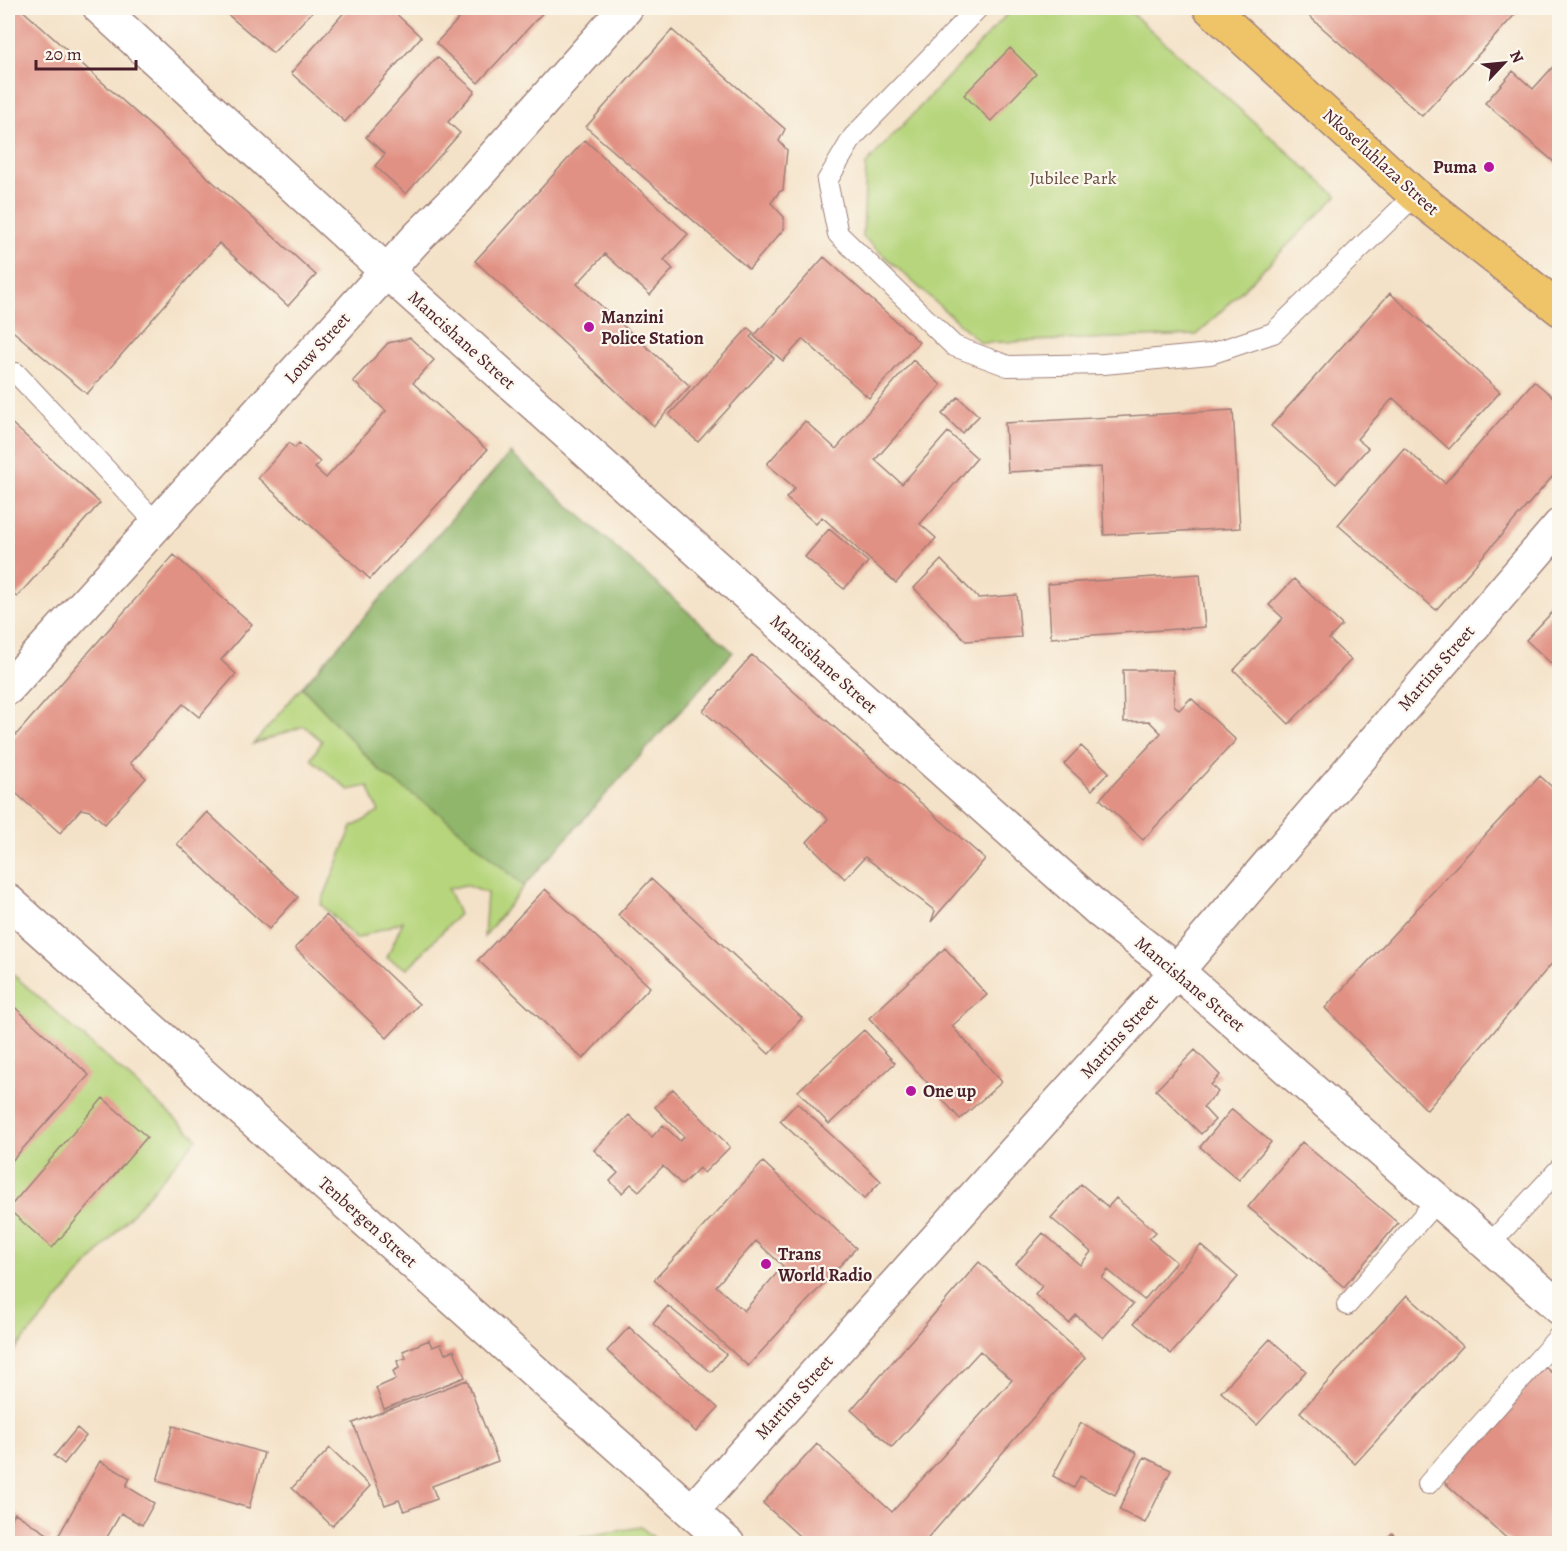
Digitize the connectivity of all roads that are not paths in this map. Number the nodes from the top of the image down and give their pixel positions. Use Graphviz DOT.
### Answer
graph roads {
  1 [pos="100,8"];
  2 [pos="626,8"];
  3 [pos="978,8"];
  4 [pos="1210,8"];
  5 [pos="1415,195"];
  6 [pos="387,272"];
  7 [pos="1560,309"];
  8 [pos="16,373"];
  9 [pos="157,524"];
  10 [pos="1560,525"];
  11 [pos="8,688"];
  12 [pos="8,901"];
  13 [pos="1177,971"];
  14 [pos="1560,1168"];
  15 [pos="1437,1200"];
  16 [pos="1488,1245"];
  17 [pos="1347,1305"];
  18 [pos="1560,1308"];
  19 [pos="1560,1335"];
  20 [pos="1428,1484"];
  21 [pos="692,1511"];
  22 [pos="729,1544"];
  1 -- 6 [label="street, Mancishane Street"];
  2 -- 6 [label="street, Louw Street"];
  3 -- 5 [label="lane"];
  4 -- 5 [label="main road, Nkose'luhlaza Street"];
  5 -- 7 [label="main road, Nkose'luhlaza Street"];
  6 -- 9 [label="street, Louw Street"];
  6 -- 13 [label="street, Mancishane Street"];
  8 -- 9 [label="lane"];
  9 -- 11 [label="street, Louw Street"];
  10 -- 13 [label="street, Martins Street"];
  12 -- 21 [label="street, Tenbergen Street"];
  13 -- 15 [label="street, Mancishane Street"];
  13 -- 21 [label="street, Martins Street"];
  14 -- 16 [label="lane"];
  15 -- 16 [label="street, Mancishane Street"];
  15 -- 17 [label="lane"];
  16 -- 18 [label="street, Mancishane Street"];
  19 -- 20 [label="lane"];
  21 -- 22 [label="street, Tenbergen Street"];
}
